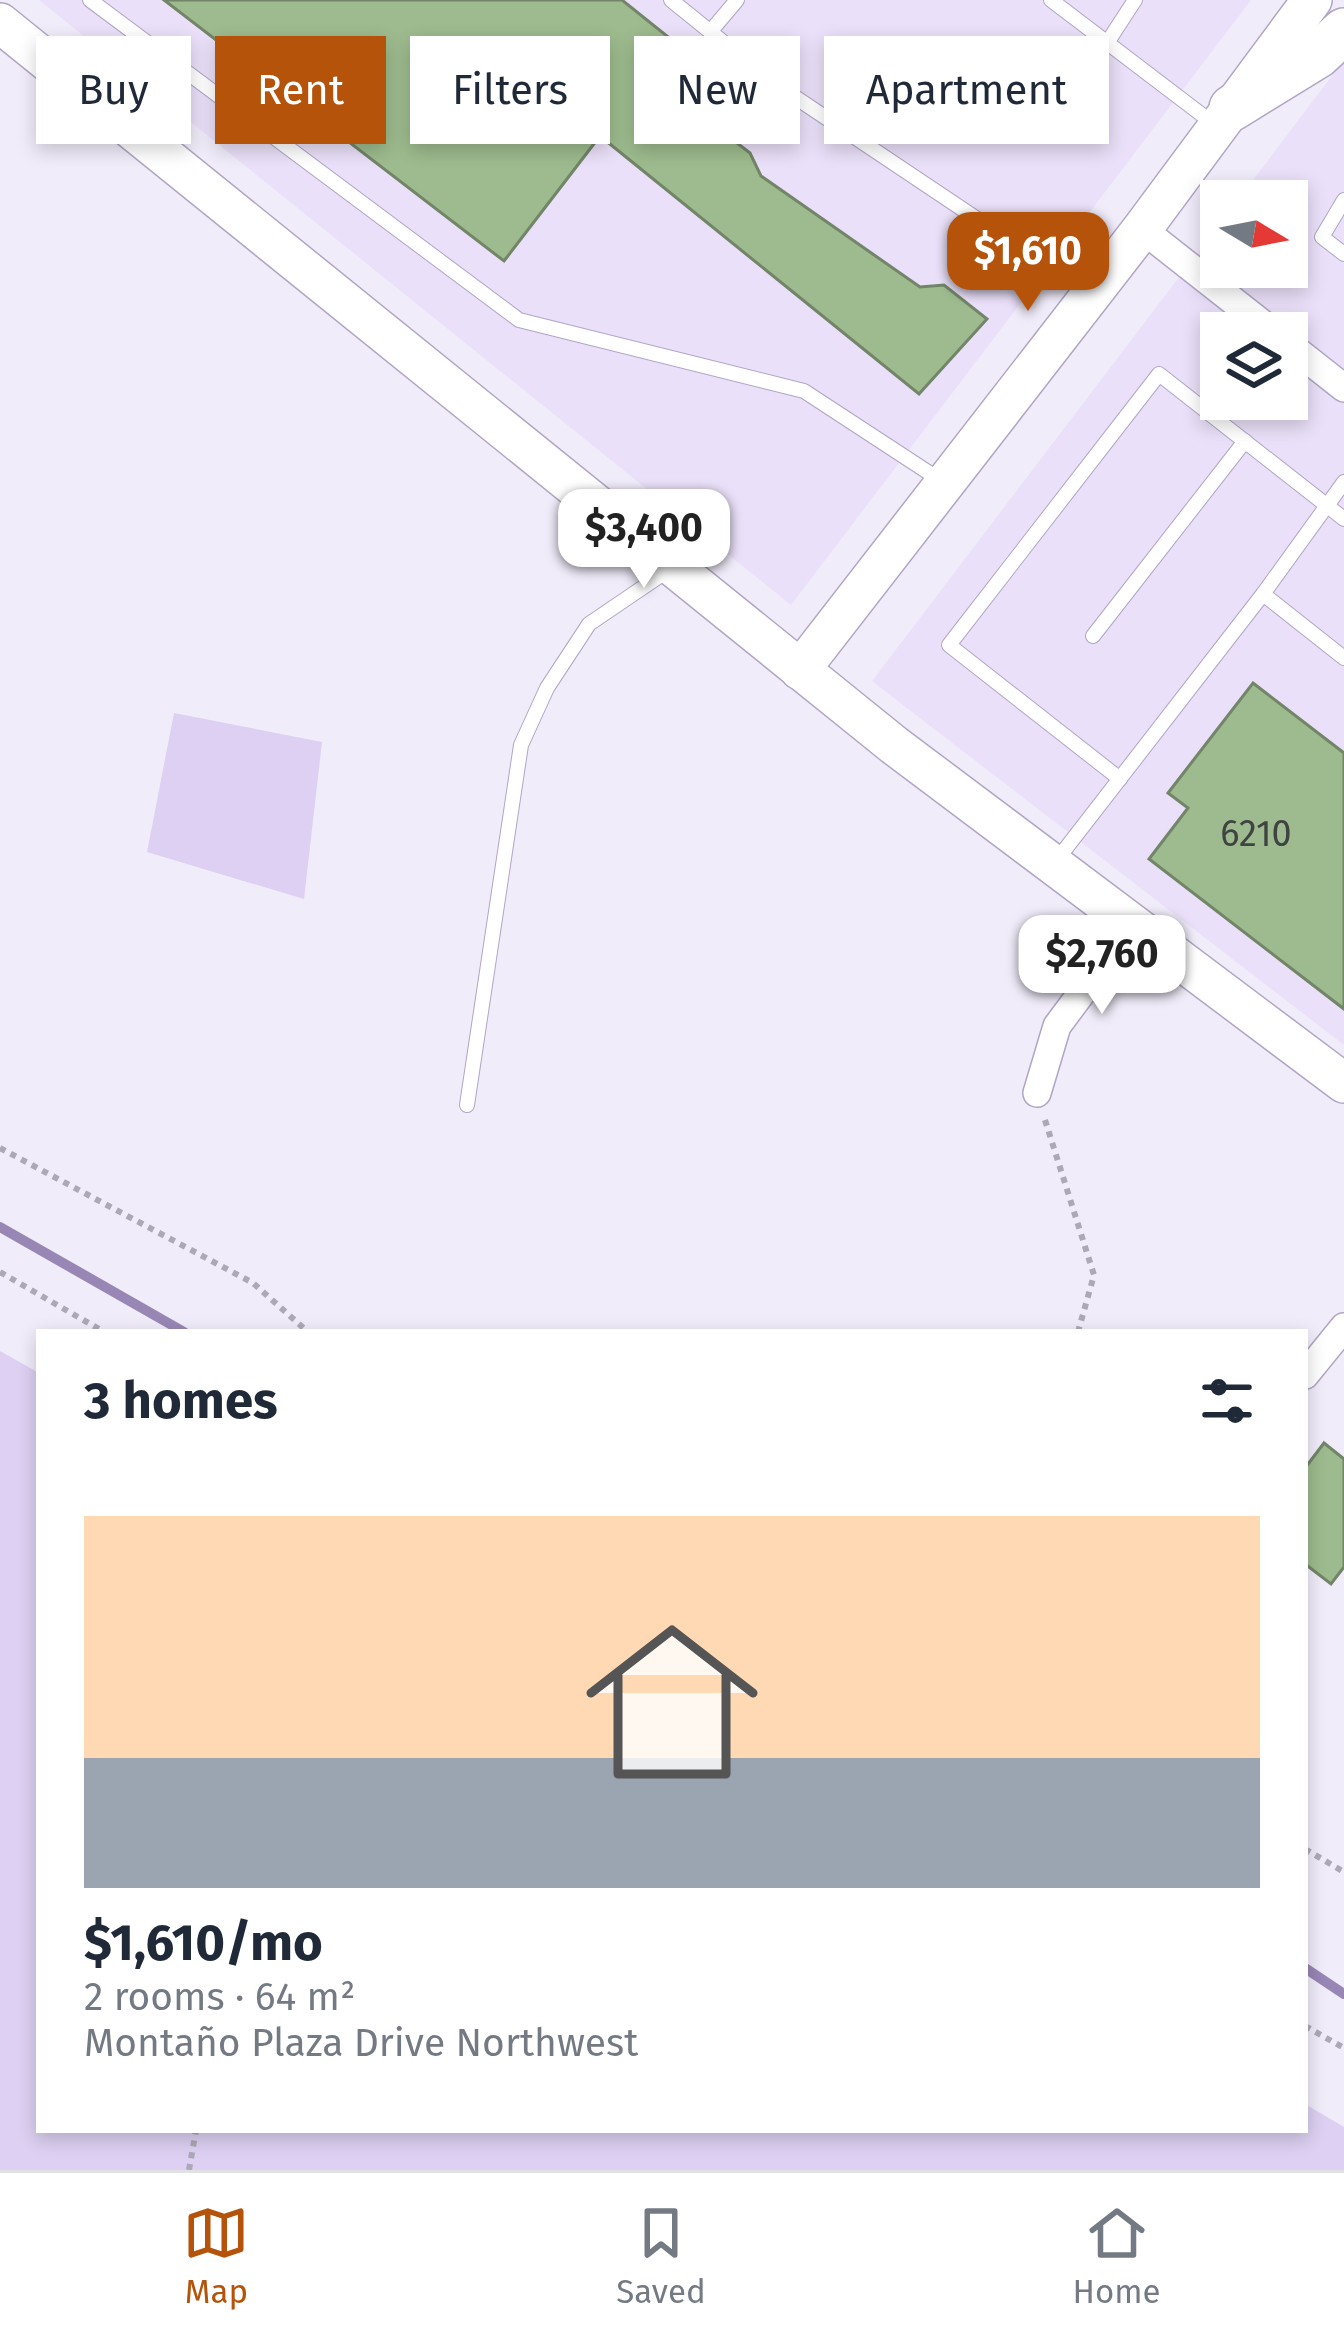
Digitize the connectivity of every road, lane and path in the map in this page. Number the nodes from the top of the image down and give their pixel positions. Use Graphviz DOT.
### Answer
graph roads {
  1 [pos="90,0"];
  2 [pos="671,0"];
  3 [pos="737,0"];
  4 [pos="1051,0"];
  5 [pos="1135,0"];
  6 [pos="1312,0"];
  7 [pos="0,23"];
  8 [pos="710,32"];
  9 [pos="1344,32"];
  10 [pos="1098,36"];
  11 [pos="1109,40"];
  12 [pos="1109,44"];
  13 [pos="1225,117"];
  14 [pos="1344,200"];
  15 [pos="1142,229"];
  16 [pos="1344,254"];
  17 [pos="1090,295"];
  18 [pos="1247,312"];
  19 [pos="1308,360"];
  20 [pos="1344,388"];
  21 [pos="1245,441"];
  22 [pos="1344,482"];
  23 [pos="945,483"];
  24 [pos="1327,505"];
  25 [pos="1344,519"];
  26 [pos="674,566"];
  27 [pos="1263,594"];
  28 [pos="1093,636"];
  29 [pos="1344,658"];
  30 [pos="800,670"];
  31 [pos="1120,779"];
  32 [pos="1053,865"];
  33 [pos="1132,924"];
  34 [pos="1344,1083"];
  35 [pos="1037,1093"];
  36 [pos="467,1105"];
  37 [pos="0,1148"];
  38 [pos="0,1272"];
  39 [pos="1344,1327"];
  40 [pos="99,1329"];
  41 [pos="305,1329"];
  42 [pos="1079,1329"];
  43 [pos="1308,1371"];
  44 [pos="1308,1851"];
  45 [pos="1344,1872"];
  46 [pos="1308,2028"];
  47 [pos="1344,2048"];
  48 [pos="195,2133"];
  49 [pos="189,2170"];
  1 -- 23 [label="lane"];
  2 -- 8 [label="lane"];
  3 -- 8 [label="lane"];
  4 -- 10 [label="lane"];
  5 -- 11 [label="lane"];
  6 -- 13 [label="street"];
  7 -- 26 [label="street"];
  8 -- 17 [label="lane"];
  9 -- 13 [label="main road"];
  12 -- 13 [label="lane"];
  13 -- 15 [label="street"];
  14 -- 16 [label="lane"];
  15 -- 17 [label="street"];
  15 -- 18 [label="street"];
  17 -- 23 [label="street"];
  19 -- 20 [label="street"];
  21 -- 24 [label="lane"];
  21 -- 28 [label="lane"];
  21 -- 31 [label="lane"];
  22 -- 24 [label="lane"];
  23 -- 30 [label="street"];
  24 -- 25 [label="lane"];
  24 -- 27 [label="lane"];
  26 -- 30 [label="street"];
  26 -- 36 [label="lane"];
  27 -- 29 [label="lane"];
  27 -- 31 [label="lane"];
  30 -- 32 [label="street"];
  31 -- 32 [label="lane"];
  32 -- 33 [label="street"];
  33 -- 34 [label="street"];
  33 -- 35 [label="street"];
  35 -- 42 [label="path"];
  37 -- 41 [label="path"];
  38 -- 40 [label="path"];
  39 -- 43 [label="street"];
  44 -- 45 [label="path"];
  46 -- 47 [label="path"];
  48 -- 49 [label="path"];
}
